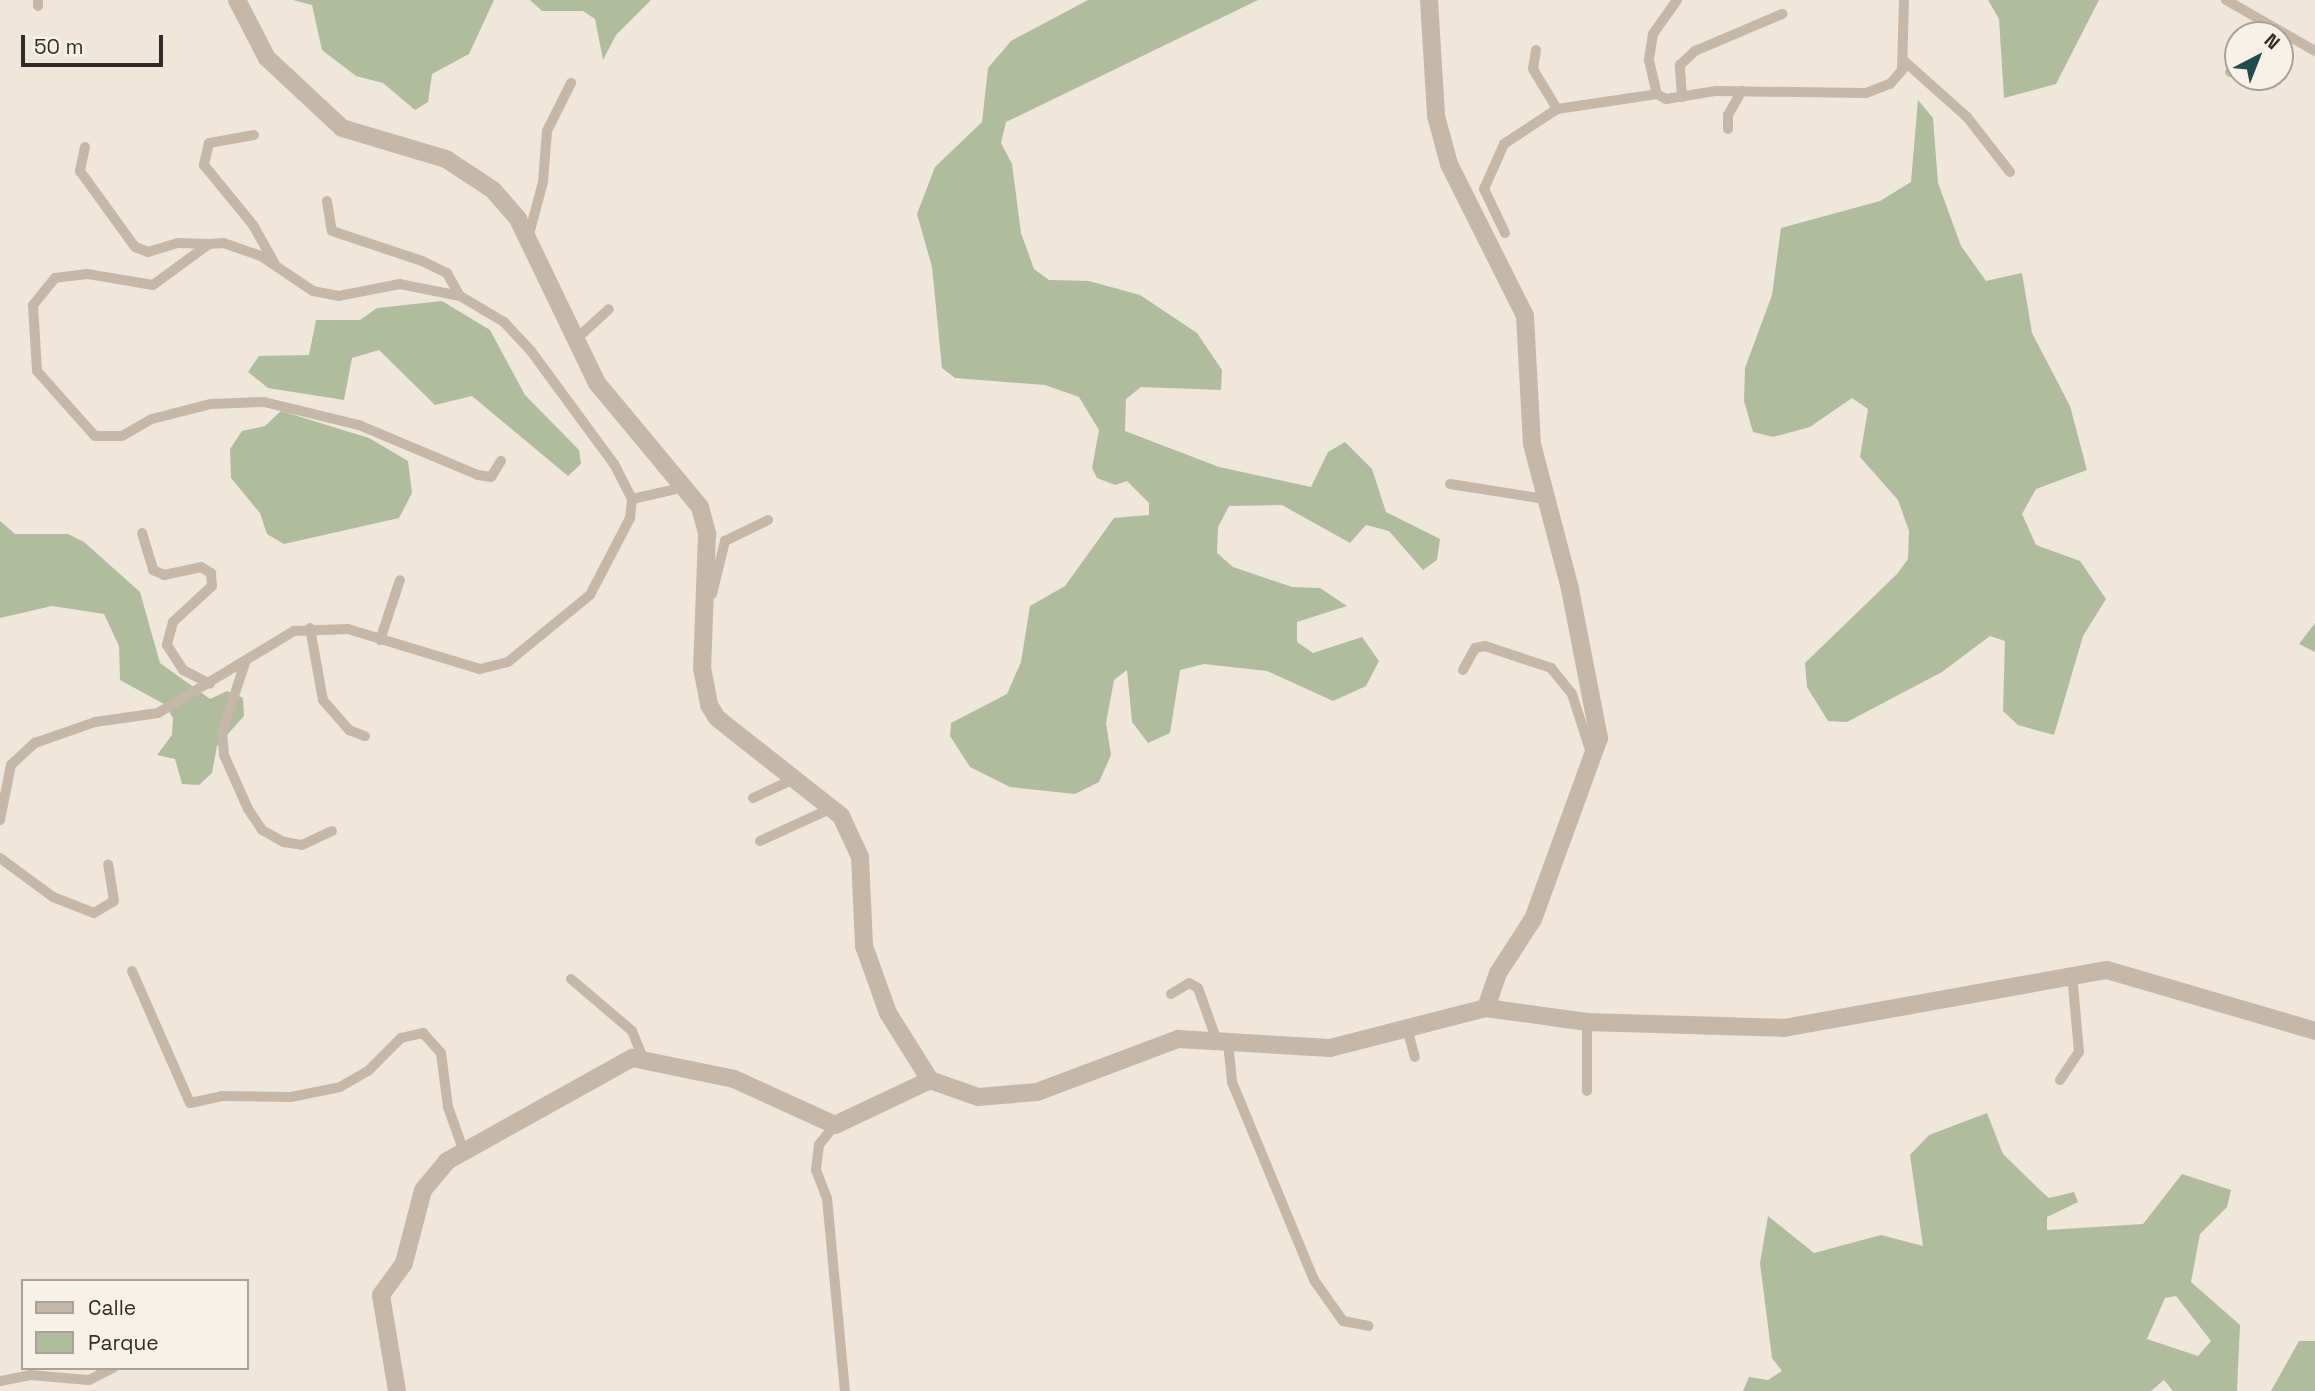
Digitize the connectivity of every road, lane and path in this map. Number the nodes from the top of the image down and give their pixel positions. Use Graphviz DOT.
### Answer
graph roads {
  1 [pos="237,0"];
  2 [pos="1429,0"];
  3 [pos="1677,0"];
  4 [pos="1904,0"];
  5 [pos="2226,0"];
  6 [pos="1782,14"];
  7 [pos="2294,44"];
  8 [pos="2304,45"];
  9 [pos="1536,50"];
  10 [pos="2315,51"];
  11 [pos="1903,60"];
  12 [pos="571,83"];
  13 [pos="1742,91"];
  14 [pos="1657,94"];
  15 [pos="1682,97"];
  16 [pos="1557,109"];
  17 [pos="1728,129"];
  18 [pos="254,135"];
  19 [pos="85,147"];
  20 [pos="2010,172"];
  21 [pos="327,201"];
  22 [pos="1505,233"];
  23 [pos="528,238"];
  24 [pos="209,244"];
  25 [pos="276,267"];
  26 [pos="460,296"];
  27 [pos="609,309"];
  28 [pos="574,341"];
  29 [pos="501,461"];
  30 [pos="1450,484"];
  31 [pos="685,487"];
  32 [pos="632,499"];
  33 [pos="1545,499"];
  34 [pos="768,520"];
  35 [pos="142,533"];
  36 [pos="400,580"];
  37 [pos="310,628"];
  38 [pos="703,634"];
  39 [pos="380,640"];
  40 [pos="245,663"];
  41 [pos="1463,670"];
  42 [pos="210,684"];
  43 [pos="365,736"];
  44 [pos="1595,762"];
  45 [pos="798,777"];
  46 [pos="753,799"];
  47 [pos="835,808"];
  48 [pos="0,820"];
  49 [pos="332,831"];
  50 [pos="760,842"];
  51 [pos="0,858"];
  52 [pos="108,864"];
  53 [pos="132,971"];
  54 [pos="2072,973"];
  55 [pos="570,979"];
  56 [pos="1171,994"];
  57 [pos="1486,1008"];
  58 [pos="1587,1021"];
  59 [pos="1407,1028"];
  60 [pos="2315,1031"];
  61 [pos="1222,1042"];
  62 [pos="1415,1057"];
  63 [pos="644,1061"];
  64 [pos="930,1080"];
  65 [pos="2060,1080"];
  66 [pos="1587,1091"];
  67 [pos="835,1125"];
  68 [pos="464,1152"];
  69 [pos="1369,1326"];
  70 [pos="109,1370"];
  71 [pos="0,1381"];
  72 [pos="397,1391"];
  73 [pos="845,1391"];
  1 -- 23 [label="street"];
  2 -- 33 [label="street"];
  3 -- 14 [label="lane"];
  4 -- 11 [label="lane"];
  5 -- 8 [label="lane"];
  6 -- 15 [label="lane"];
  7 -- 8 [label="lane"];
  8 -- 10 [label="lane"];
  9 -- 16 [label="lane"];
  11 -- 13 [label="lane"];
  11 -- 20 [label="lane"];
  12 -- 23 [label="lane"];
  13 -- 15 [label="lane"];
  13 -- 17 [label="lane"];
  14 -- 15 [label="lane"];
  14 -- 16 [label="lane"];
  16 -- 22 [label="lane"];
  18 -- 25 [label="lane"];
  19 -- 24 [label="lane"];
  21 -- 26 [label="lane"];
  23 -- 28 [label="street"];
  24 -- 25 [label="lane"];
  24 -- 29 [label="lane"];
  25 -- 26 [label="lane"];
  26 -- 32 [label="lane"];
  27 -- 28 [label="lane"];
  28 -- 31 [label="street"];
  30 -- 33 [label="lane"];
  31 -- 32 [label="lane"];
  31 -- 38 [label="street"];
  32 -- 39 [label="lane"];
  33 -- 44 [label="street"];
  34 -- 38 [label="lane"];
  35 -- 42 [label="lane"];
  36 -- 39 [label="lane"];
  37 -- 39 [label="lane"];
  37 -- 40 [label="lane"];
  37 -- 43 [label="lane"];
  38 -- 45 [label="street"];
  40 -- 42 [label="lane"];
  40 -- 49 [label="lane"];
  41 -- 44 [label="lane"];
  42 -- 48 [label="lane"];
  44 -- 57 [label="street"];
  45 -- 46 [label="lane"];
  45 -- 47 [label="street"];
  47 -- 50 [label="lane"];
  47 -- 64 [label="street"];
  51 -- 52 [label="lane"];
  53 -- 68 [label="lane"];
  54 -- 58 [label="street"];
  54 -- 60 [label="street"];
  54 -- 65 [label="lane"];
  55 -- 63 [label="lane"];
  56 -- 61 [label="lane"];
  57 -- 58 [label="street"];
  57 -- 59 [label="street"];
  58 -- 66 [label="lane"];
  59 -- 61 [label="street"];
  59 -- 62 [label="lane"];
  61 -- 64 [label="street"];
  61 -- 69 [label="lane"];
  63 -- 67 [label="street"];
  63 -- 68 [label="street"];
  64 -- 67 [label="street"];
  67 -- 73 [label="lane"];
  68 -- 72 [label="street"];
  70 -- 71 [label="lane"];
}
